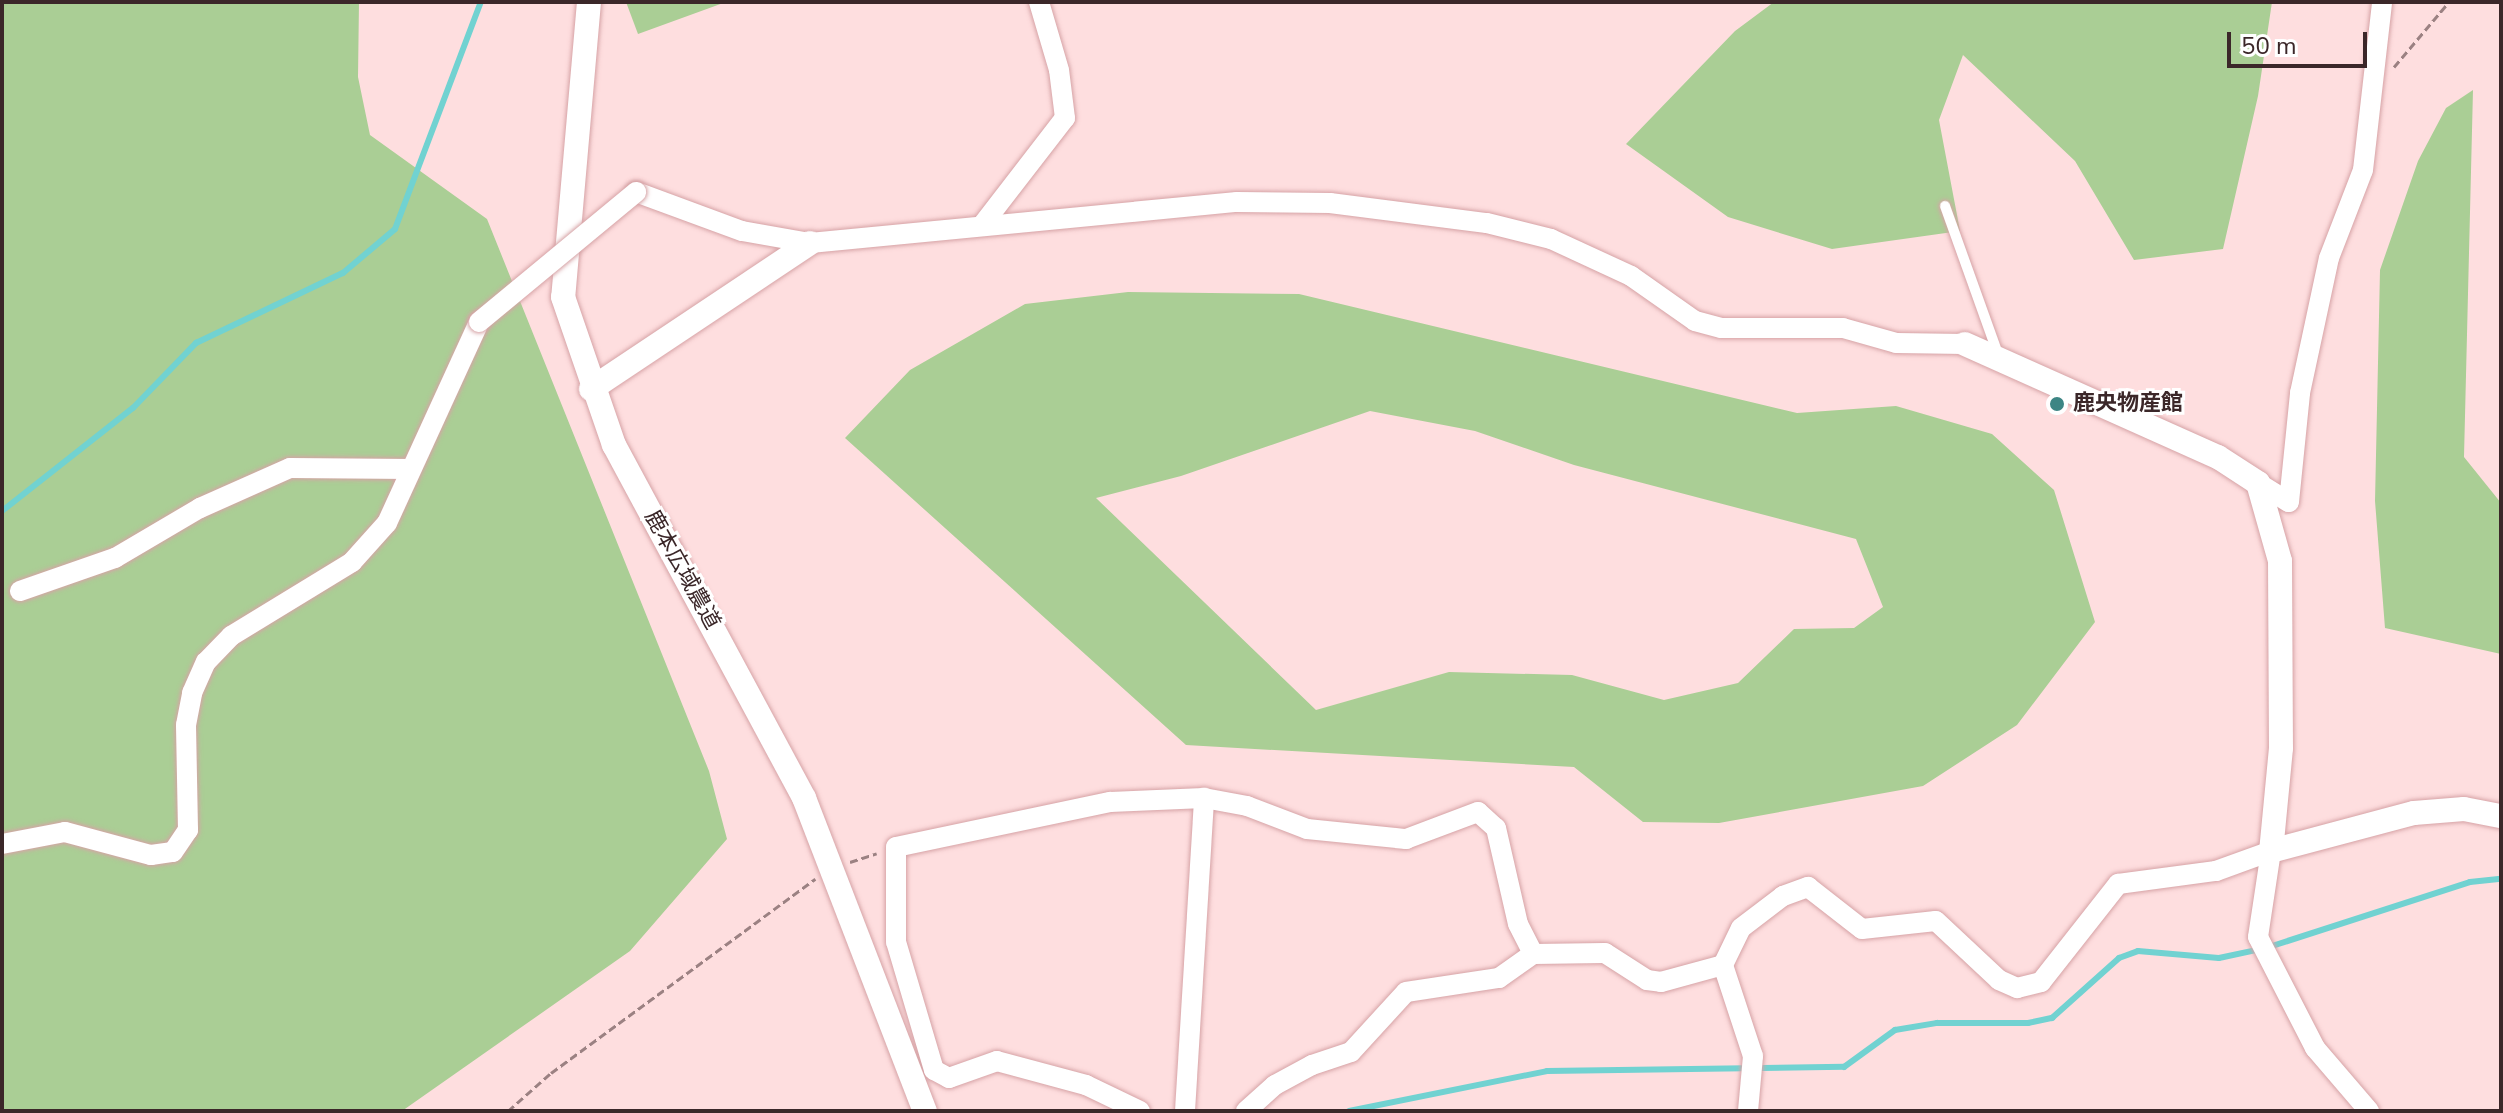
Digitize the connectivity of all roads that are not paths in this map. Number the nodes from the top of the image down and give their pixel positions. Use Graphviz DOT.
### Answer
graph roads {
  1 [pos="589,2"];
  2 [pos="1039,2"];
  3 [pos="2382,2"];
  4 [pos="1945,206"];
  5 [pos="983,224"];
  6 [pos="810,243"];
  7 [pos="1965,344"];
  8 [pos="2000,360"];
  9 [pos="591,389"];
  10 [pos="411,469"];
  11 [pos="2258,483"];
  12 [pos="20,591"];
  13 [pos="1204,798"];
  14 [pos="2501,816"];
  15 [pos="2,844"];
  16 [pos="2271,851"];
  17 [pos="1533,954"];
  18 [pos="1723,965"];
  19 [pos="925,1111"];
  20 [pos="1140,1111"];
  21 [pos="1185,1111"];
  22 [pos="1246,1111"];
  23 [pos="1748,1111"];
  24 [pos="2369,1111"];
  1 -- 9 [label="street, 鹿本広域農道"];
  2 -- 5 [label="street"];
  3 -- 11 [label="street"];
  4 -- 8 [label="lane"];
  5 -- 6 [label="street"];
  5 -- 7 [label="street"];
  6 -- 9 [label="street"];
  6 -- 10 [label="street, bridge"];
  7 -- 8 [label="street"];
  8 -- 11 [label="street"];
  9 -- 19 [label="street, 鹿本広域農道"];
  10 -- 12 [label="street"];
  10 -- 15 [label="street"];
  11 -- 16 [label="street"];
  13 -- 17 [label="street"];
  13 -- 20 [label="street"];
  13 -- 21 [label="street"];
  14 -- 16 [label="street"];
  16 -- 18 [label="street"];
  16 -- 24 [label="street"];
  17 -- 18 [label="street"];
  17 -- 22 [label="street"];
  18 -- 23 [label="street"];
}
